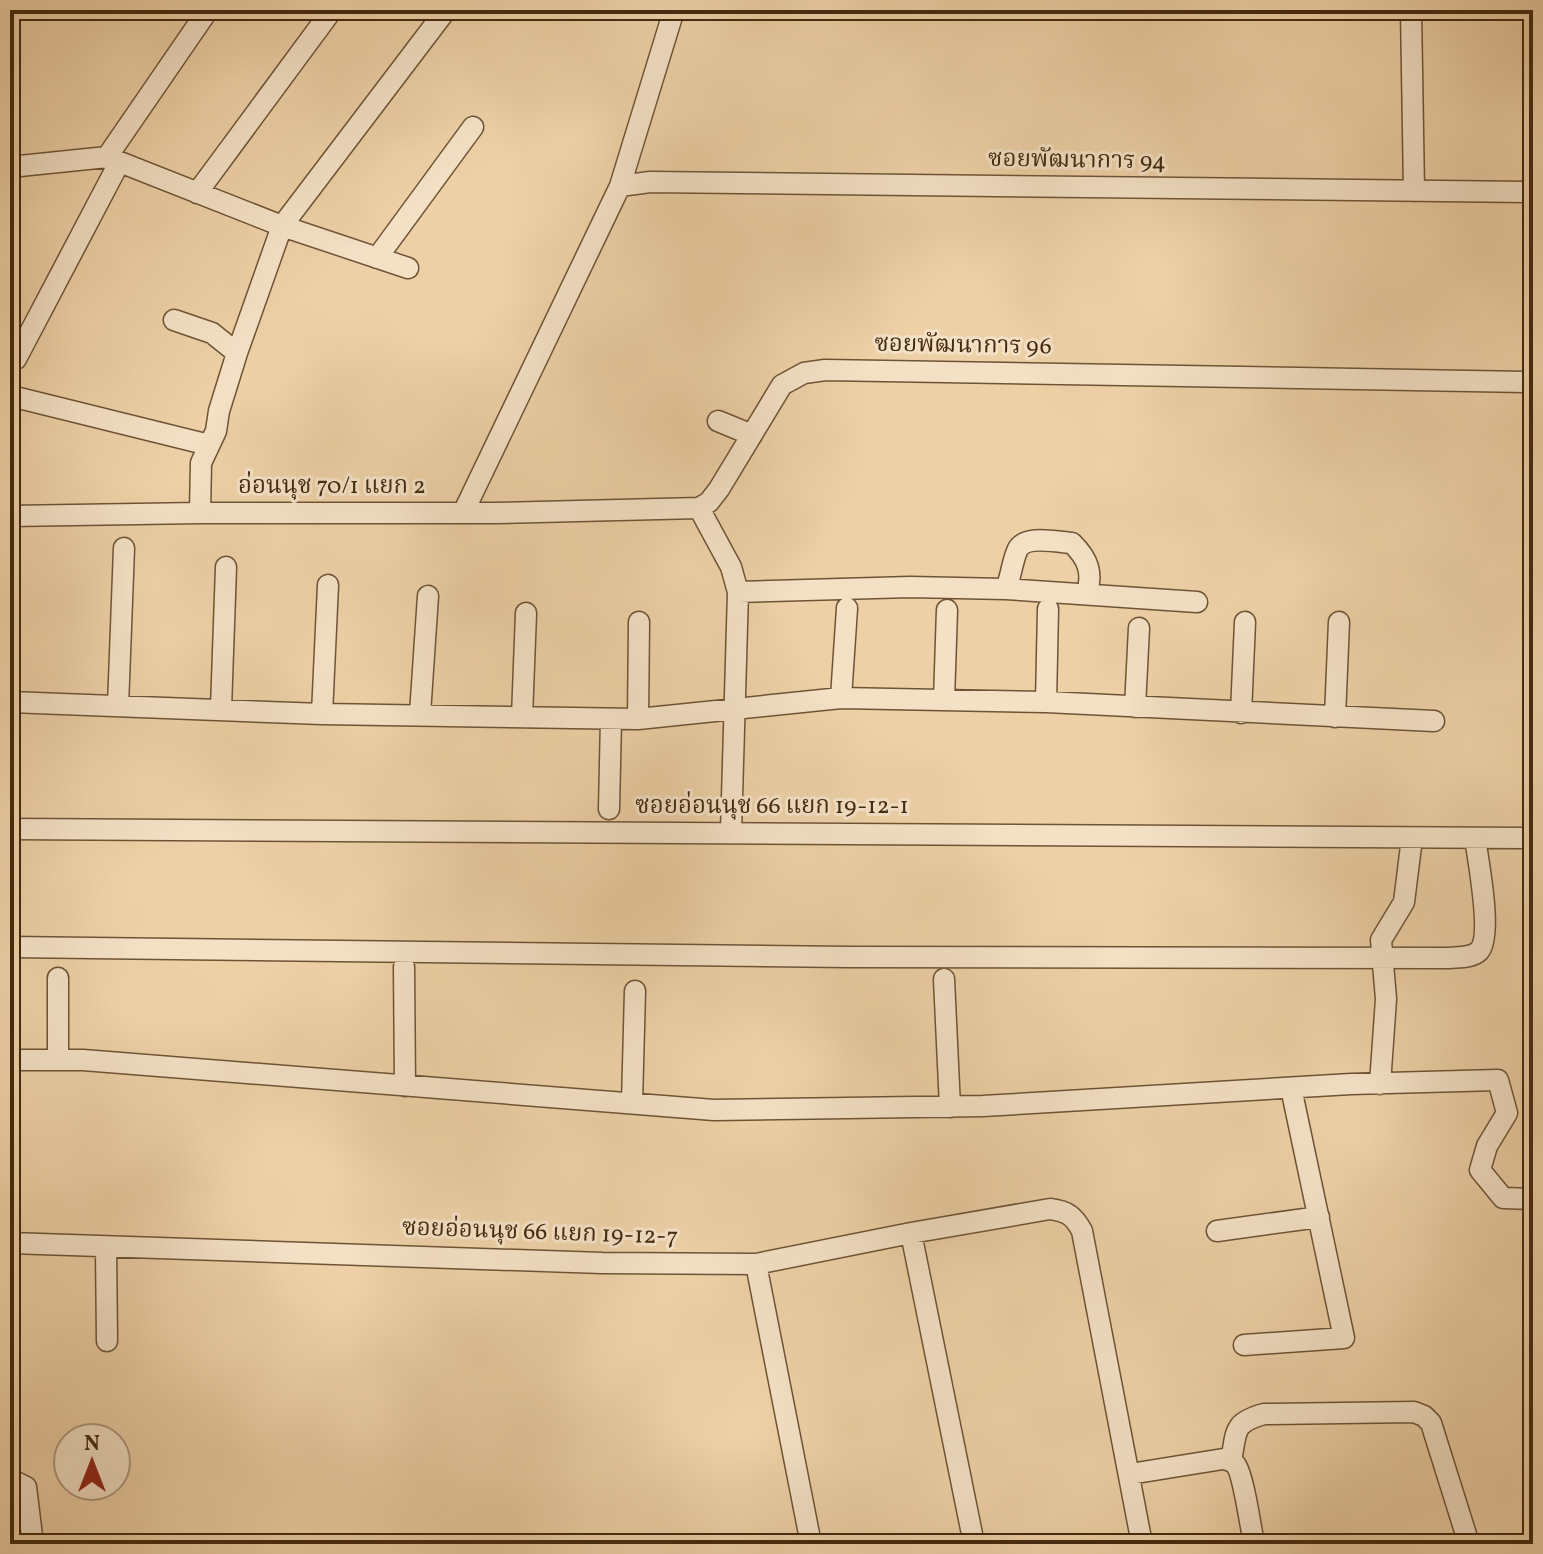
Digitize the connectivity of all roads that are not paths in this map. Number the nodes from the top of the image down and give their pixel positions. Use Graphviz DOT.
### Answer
graph roads {
  1 [pos="208,10"];
  2 [pos="332,10"];
  3 [pos="446,10"];
  4 [pos="674,10"];
  5 [pos="1411,10"];
  6 [pos="473,127"];
  7 [pos="113,160"];
  8 [pos="10,168"];
  9 [pos="620,186"];
  10 [pos="1414,191"];
  11 [pos="1533,192"];
  12 [pos="197,193"];
  13 [pos="282,226"];
  14 [pos="377,258"];
  15 [pos="408,268"];
  16 [pos="174,320"];
  17 [pos="237,353"];
  18 [pos="16,359"];
  19 [pos="1533,382"];
  20 [pos="15,397"];
  21 [pos="718,421"];
  22 [pos="752,435"];
  23 [pos="209,445"];
  24 [pos="699,508"];
  25 [pos="200,513"];
  26 [pos="463,513"];
  27 [pos="10,516"];
  28 [pos="124,548"];
  29 [pos="226,567"];
  30 [pos="328,585"];
  31 [pos="1006,589"];
  32 [pos="738,592"];
  33 [pos="1087,594"];
  34 [pos="428,596"];
  35 [pos="1197,602"];
  36 [pos="847,608"];
  37 [pos="1048,609"];
  38 [pos="947,610"];
  39 [pos="526,613"];
  40 [pos="639,622"];
  41 [pos="1245,622"];
  42 [pos="1339,622"];
  43 [pos="1139,628"];
  44 [pos="841,698"];
  45 [pos="944,700"];
  46 [pos="10,702"];
  47 [pos="1046,702"];
  48 [pos="118,706"];
  49 [pos="1135,707"];
  50 [pos="221,708"];
  51 [pos="736,708"];
  52 [pos="1241,713"];
  53 [pos="322,714"];
  54 [pos="420,714"];
  55 [pos="522,717"];
  56 [pos="1335,717"];
  57 [pos="611,719"];
  58 [pos="638,719"];
  59 [pos="1434,721"];
  60 [pos="609,809"];
  61 [pos="10,829"];
  62 [pos="731,831"];
  63 [pos="1412,838"];
  64 [pos="1485,838"];
  65 [pos="1533,838"];
  66 [pos="10,947"];
  67 [pos="1383,957"];
  68 [pos="404,967"];
  69 [pos="58,978"];
  70 [pos="944,979"];
  71 [pos="635,991"];
  72 [pos="10,1060"];
  73 [pos="58,1060"];
  74 [pos="1380,1084"];
  75 [pos="405,1086"];
  76 [pos="1291,1088"];
  77 [pos="632,1103"];
  78 [pos="950,1107"];
  79 [pos="1533,1199"];
  80 [pos="1319,1217"];
  81 [pos="1217,1231"];
  82 [pos="911,1233"];
  83 [pos="10,1243"];
  84 [pos="106,1247"];
  85 [pos="756,1264"];
  86 [pos="107,1341"];
  87 [pos="1244,1345"];
  88 [pos="1231,1461"];
  89 [pos="1130,1474"];
  90 [pos="10,1479"];
  91 [pos="33,1544"];
  92 [pos="811,1544"];
  93 [pos="974,1544"];
  94 [pos="1142,1544"];
  95 [pos="1254,1544"];
  96 [pos="1469,1544"];
  1 -- 7 [label="street"];
  2 -- 12 [label="street"];
  3 -- 13 [label="street"];
  4 -- 9 [label="street"];
  5 -- 10 [label="street"];
  6 -- 14 [label="street"];
  7 -- 8 [label="street"];
  7 -- 12 [label="street"];
  7 -- 18 [label="street"];
  9 -- 10 [label="street, ซอยพัฒนาการ 94"];
  9 -- 26 [label="street"];
  10 -- 11 [label="street, ซอยพัฒนาการ 94"];
  12 -- 13 [label="street"];
  13 -- 14 [label="street"];
  13 -- 17 [label="street"];
  14 -- 15 [label="street"];
  16 -- 17 [label="street"];
  17 -- 23 [label="street"];
  19 -- 22 [label="street, ซอยพัฒนาการ 96"];
  20 -- 23 [label="street"];
  21 -- 22 [label="street"];
  22 -- 24 [label="street, ซอยพัฒนาการ 96"];
  23 -- 25 [label="street"];
  24 -- 26 [label="street"];
  24 -- 32 [label="street"];
  25 -- 26 [label="street, อ่อนนุช 70/1 แยก 2"];
  25 -- 27 [label="street, อ่อนนุช 70/1 แยก 2"];
  28 -- 48 [label="street"];
  29 -- 50 [label="street"];
  30 -- 53 [label="street"];
  31 -- 32 [label="street"];
  31 -- 33 [label="street"];
  31 -- 33 [label="street"];
  32 -- 51 [label="street"];
  33 -- 35 [label="street"];
  34 -- 54 [label="street"];
  36 -- 44 [label="street"];
  37 -- 47 [label="street"];
  38 -- 45 [label="street"];
  39 -- 55 [label="street"];
  40 -- 58 [label="street"];
  41 -- 52 [label="street"];
  42 -- 56 [label="street"];
  43 -- 49 [label="street"];
  44 -- 45 [label="street"];
  44 -- 51 [label="street"];
  45 -- 47 [label="street"];
  46 -- 48 [label="street"];
  47 -- 49 [label="street"];
  48 -- 50 [label="street"];
  49 -- 52 [label="street"];
  50 -- 53 [label="street"];
  51 -- 58 [label="street"];
  51 -- 62 [label="street"];
  52 -- 56 [label="street"];
  53 -- 54 [label="street"];
  54 -- 55 [label="street"];
  55 -- 57 [label="street"];
  56 -- 59 [label="street"];
  57 -- 58 [label="street"];
  57 -- 60 [label="street"];
  61 -- 62 [label="street, ซอยอ่อนนุช 66 แยก 19-12-1"];
  62 -- 63 [label="street, ซอยอ่อนนุช 66 แยก 19-12-1"];
  63 -- 64 [label="street, ซอยอ่อนนุช 66 แยก 19-12-1"];
  63 -- 67 [label="street"];
  64 -- 65 [label="street, ซอยอ่อนนุช 66 แยก 19-12-1"];
  64 -- 67 [label="street"];
  66 -- 67 [label="street"];
  67 -- 74 [label="street"];
  68 -- 75 [label="street"];
  69 -- 73 [label="street"];
  70 -- 78 [label="street"];
  71 -- 77 [label="street"];
  72 -- 73 [label="street"];
  73 -- 75 [label="street"];
  74 -- 76 [label="street"];
  74 -- 79 [label="street"];
  75 -- 77 [label="street"];
  76 -- 78 [label="street"];
  76 -- 80 [label="street"];
  77 -- 78 [label="street"];
  80 -- 81 [label="street"];
  80 -- 87 [label="street"];
  82 -- 85 [label="street, ซอยอ่อนนุช 66 แยก 19-12-7"];
  82 -- 89 [label="street, ซอยอ่อนนุช 66 แยก 19-12-7"];
  82 -- 93 [label="street"];
  83 -- 84 [label="street, ซอยอ่อนนุช 66 แยก 19-12-7"];
  84 -- 85 [label="street, ซอยอ่อนนุช 66 แยก 19-12-7"];
  84 -- 86 [label="street"];
  85 -- 92 [label="street"];
  88 -- 89 [label="street"];
  88 -- 95 [label="street"];
  88 -- 96 [label="street"];
  89 -- 94 [label="street"];
  90 -- 91 [label="street"];
}
